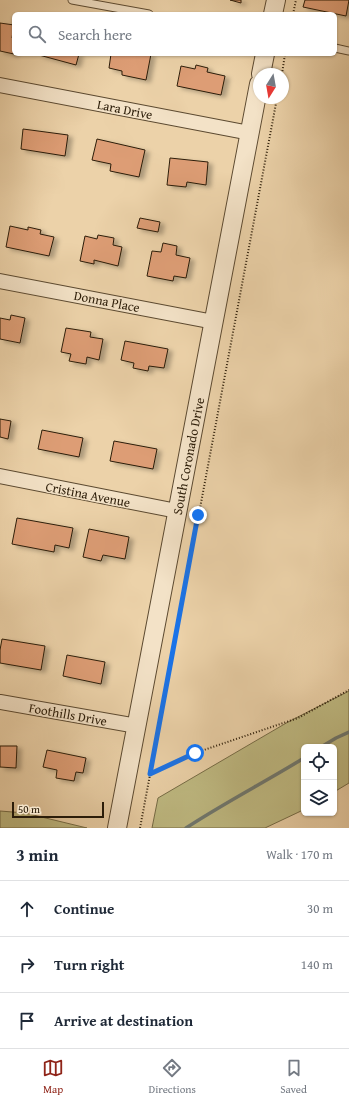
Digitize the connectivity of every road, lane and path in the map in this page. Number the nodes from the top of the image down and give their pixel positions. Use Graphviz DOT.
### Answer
graph roads {
  1 [pos="72,0"];
  2 [pos="276,0"];
  3 [pos="296,0"];
  4 [pos="138,12"];
  5 [pos="273,12"];
  6 [pos="293,12"];
  7 [pos="337,48"];
  8 [pos="349,51"];
  9 [pos="265,56"];
  10 [pos="286,56"];
  11 [pos="262,68"];
  12 [pos="283,68"];
  13 [pos="0,85"];
  14 [pos="255,104"];
  15 [pos="276,104"];
  16 [pos="250,133"];
  17 [pos="0,281"];
  18 [pos="214,322"];
  19 [pos="0,476"];
  20 [pos="177,511"];
  21 [pos="349,690"];
  22 [pos="0,702"];
  23 [pos="137,726"];
  24 [pos="150,774"];
  25 [pos="117,828"];
  26 [pos="140,828"];
  1 -- 4 [label="lane"];
  2 -- 5 [label="street"];
  3 -- 6 [label="path"];
  7 -- 8 [label="lane"];
  9 -- 11 [label="street"];
  10 -- 12 [label="path"];
  13 -- 16 [label="street, Lara Drive"];
  14 -- 16 [label="street, South Coronado Drive"];
  15 -- 24 [label="path"];
  16 -- 18 [label="street, South Coronado Drive"];
  17 -- 18 [label="street, Donna Place"];
  18 -- 20 [label="street, South Coronado Drive"];
  19 -- 20 [label="street, Cristina Avenue"];
  20 -- 23 [label="street, South Coronado Drive"];
  21 -- 24 [label="path"];
  22 -- 23 [label="street, Foothills Drive"];
  23 -- 25 [label="street, South Coronado Drive"];
  24 -- 26 [label="path"];
}
